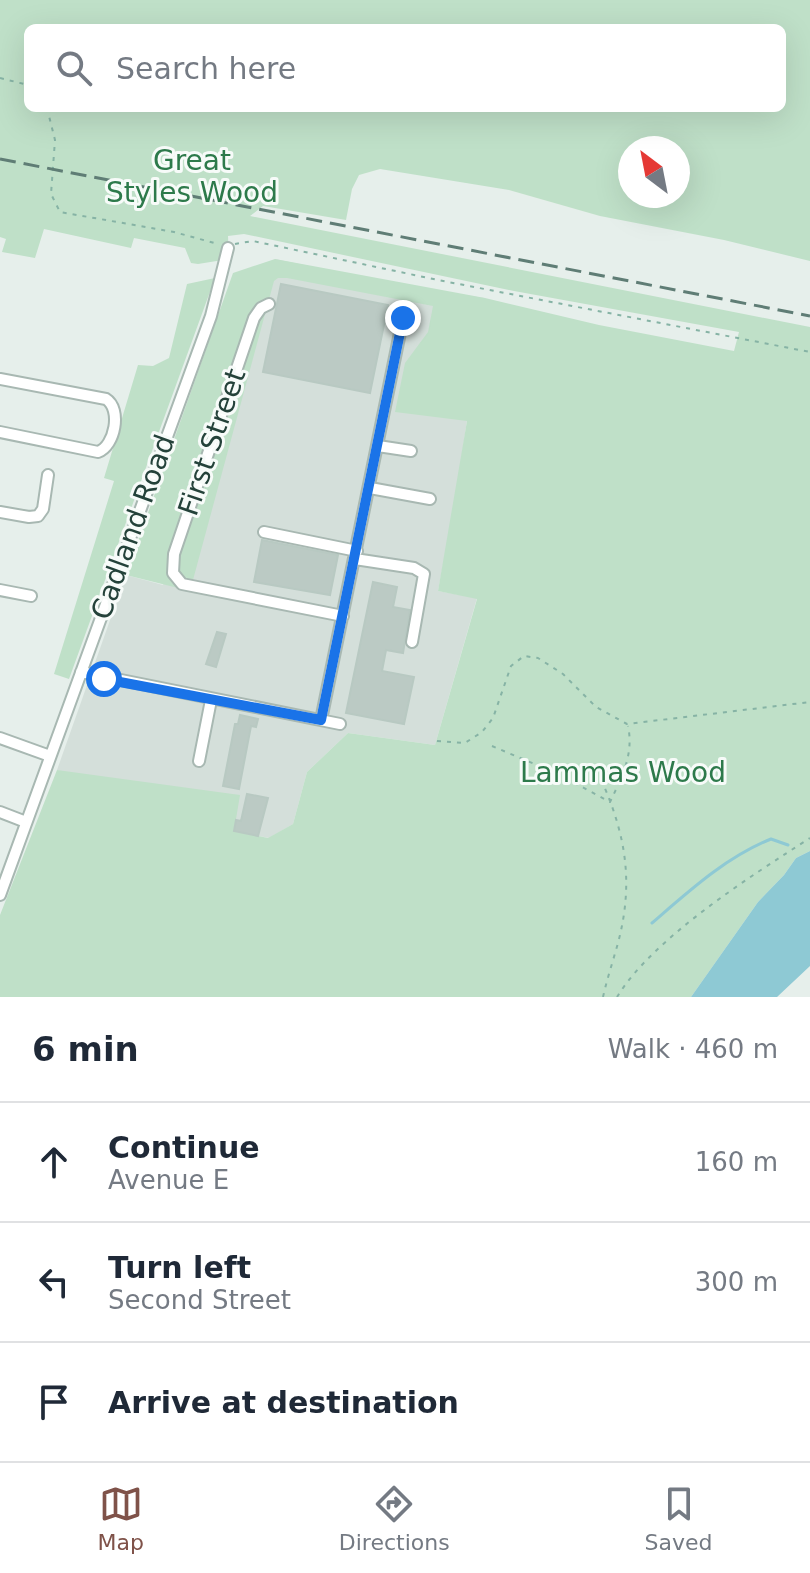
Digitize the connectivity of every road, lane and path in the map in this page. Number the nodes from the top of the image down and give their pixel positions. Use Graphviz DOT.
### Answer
graph roads {
  1 [pos="0,78"];
  2 [pos="24,84"];
  3 [pos="48,112"];
  4 [pos="228,248"];
  5 [pos="269,304"];
  6 [pos="403,318"];
  7 [pos="810,352"];
  8 [pos="0,379"];
  9 [pos="0,432"];
  10 [pos="378,446"];
  11 [pos="411,451"];
  12 [pos="48,475"];
  13 [pos="370,488"];
  14 [pos="430,499"];
  15 [pos="0,512"];
  16 [pos="264,532"];
  17 [pos="356,555"];
  18 [pos="0,590"];
  19 [pos="31,596"];
  20 [pos="343,616"];
  21 [pos="412,642"];
  22 [pos="81,672"];
  23 [pos="211,700"];
  24 [pos="810,702"];
  25 [pos="321,720"];
  26 [pos="340,724"];
  27 [pos="627,724"];
  28 [pos="0,738"];
  29 [pos="437,741"];
  30 [pos="492,746"];
  31 [pos="50,756"];
  32 [pos="199,761"];
  33 [pos="604,786"];
  34 [pos="610,802"];
  35 [pos="6,814"];
  36 [pos="26,822"];
  37 [pos="810,838"];
  38 [pos="0,895"];
  39 [pos="603,997"];
  40 [pos="617,997"];
  1 -- 2 [label="path"];
  3 -- 4 [label="path"];
  4 -- 7 [label="path"];
  4 -- 22 [label="street, Cadland Road"];
  5 -- 20 [label="street, First Street"];
  6 -- 10 [label="street"];
  8 -- 9 [label="street"];
  10 -- 11 [label="street"];
  10 -- 13 [label="street"];
  12 -- 15 [label="street"];
  13 -- 14 [label="street"];
  13 -- 17 [label="street"];
  16 -- 17 [label="street"];
  17 -- 20 [label="street"];
  17 -- 21 [label="street"];
  18 -- 19 [label="street"];
  20 -- 25 [label="street"];
  22 -- 23 [label="street"];
  22 -- 31 [label="street, Cadland Road"];
  23 -- 25 [label="street"];
  23 -- 32 [label="street"];
  24 -- 27 [label="path"];
  25 -- 26 [label="street"];
  27 -- 29 [label="path"];
  27 -- 34 [label="path"];
  28 -- 31 [label="street"];
  30 -- 34 [label="path"];
  31 -- 36 [label="street, Cadland Road"];
  33 -- 34 [label="path"];
  34 -- 39 [label="path"];
  35 -- 36 [label="street"];
  36 -- 38 [label="street, Cadland Road"];
  37 -- 40 [label="path"];
}
